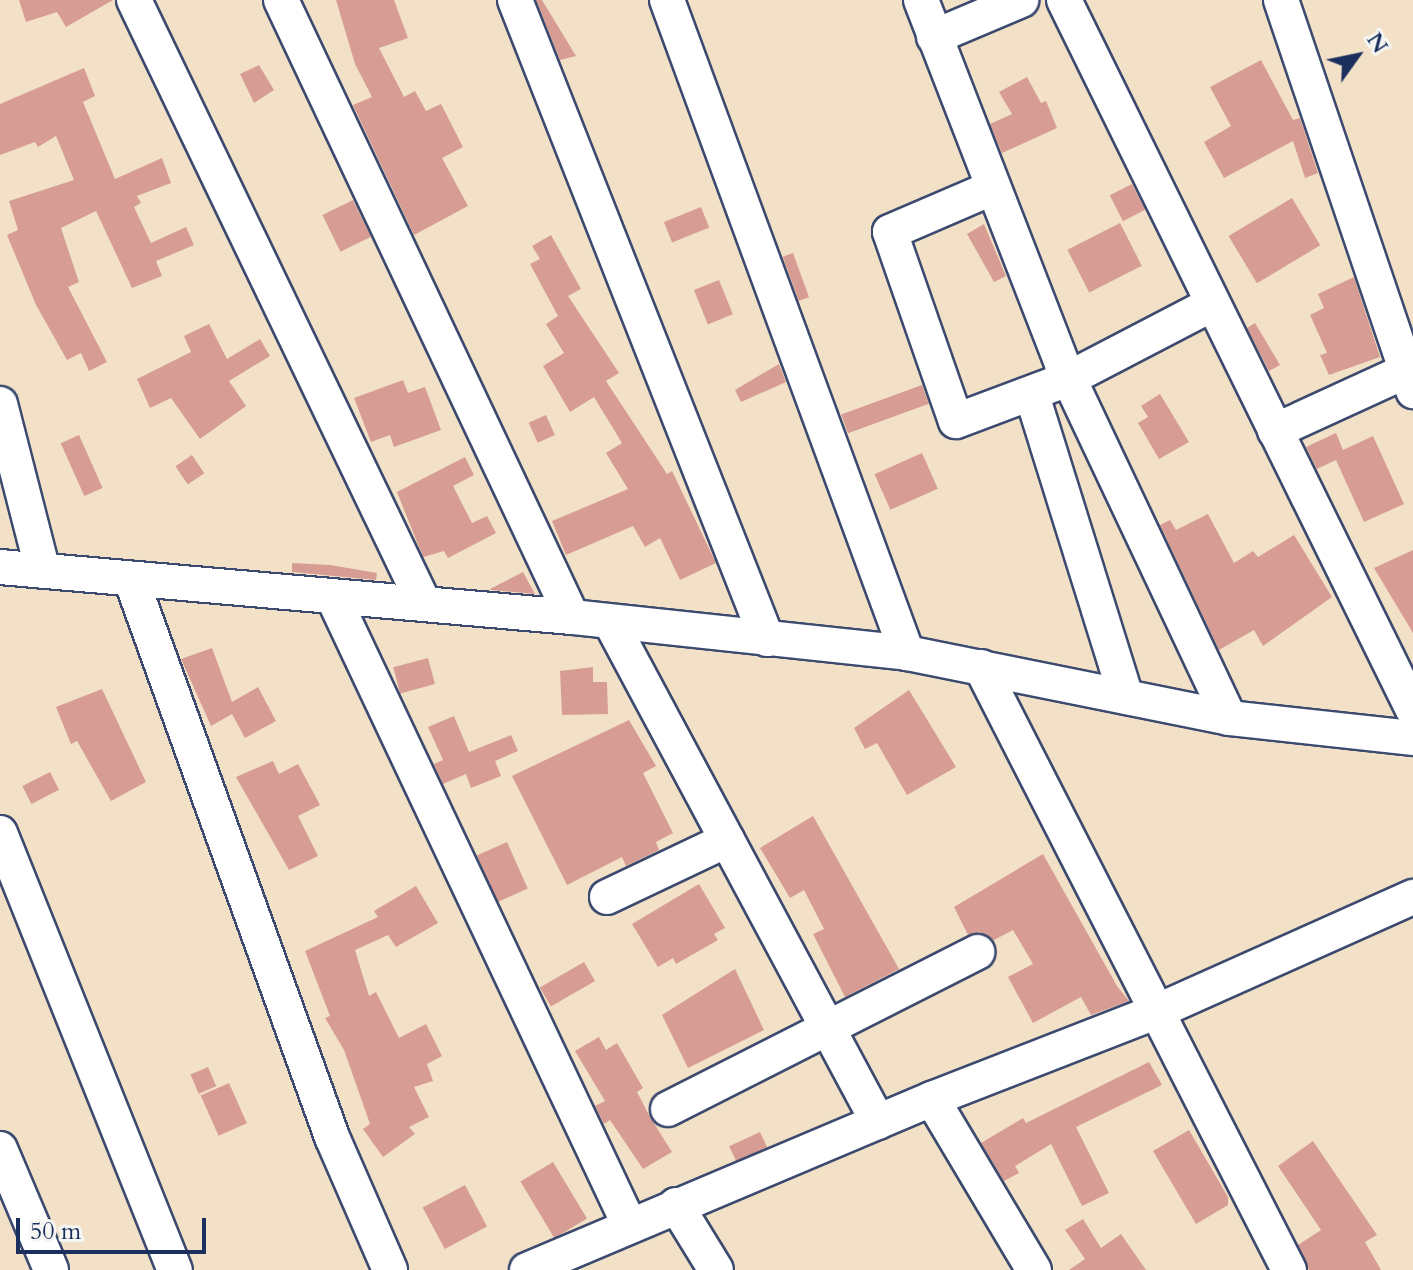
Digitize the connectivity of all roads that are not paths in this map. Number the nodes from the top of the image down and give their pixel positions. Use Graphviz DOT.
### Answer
graph roads {
  1 [pos="134,0"];
  2 [pos="281,0"];
  3 [pos="515,0"];
  4 [pos="667,0"];
  5 [pos="921,0"];
  6 [pos="1021,0"];
  7 [pos="1064,0"];
  8 [pos="1281,0"];
  9 [pos="934,37"];
  10 [pos="992,188"];
  11 [pos="1212,304"];
  12 [pos="1068,379"];
  13 [pos="1409,381"];
  14 [pos="1032,395"];
  15 [pos="0,404"];
  16 [pos="1275,431"];
  17 [pos="0,567"];
  18 [pos="43,571"];
  19 [pos="131,579"];
  20 [pos="333,597"];
  21 [pos="424,604"];
  22 [pos="572,617"];
  23 [pos="611,623"];
  24 [pos="767,639"];
  25 [pos="907,653"];
  26 [pos="981,667"];
  27 [pos="1126,697"];
  28 [pos="1413,710"];
  29 [pos="1229,718"];
  30 [pos="1413,738"];
  31 [pos="0,833"];
  32 [pos="727,840"];
  33 [pos="607,897"];
  34 [pos="1413,897"];
  35 [pos="978,952"];
  36 [pos="1160,1010"];
  37 [pos="828,1029"];
  38 [pos="932,1099"];
  39 [pos="668,1109"];
  40 [pos="878,1122"];
  41 [pos="0,1149"];
  42 [pos="676,1205"];
  43 [pos="629,1224"];
  44 [pos="51,1270"];
  45 [pos="175,1270"];
  46 [pos="390,1270"];
  47 [pos="527,1270"];
  48 [pos="716,1270"];
  49 [pos="1034,1270"];
  50 [pos="1289,1270"];
  1 -- 21 [label="street"];
  2 -- 22 [label="street"];
  3 -- 24 [label="street"];
  4 -- 25 [label="street"];
  5 -- 9 [label="street"];
  6 -- 9 [label="street"];
  7 -- 11 [label="street"];
  8 -- 13 [label="street"];
  9 -- 10 [label="street"];
  10 -- 12 [label="street"];
  10 -- 14 [label="street"];
  11 -- 12 [label="street"];
  11 -- 16 [label="street"];
  12 -- 14 [label="street"];
  12 -- 29 [label="street"];
  13 -- 16 [label="street"];
  14 -- 27 [label="street"];
  15 -- 18 [label="street"];
  16 -- 28 [label="street"];
  17 -- 18 [label="street"];
  18 -- 19 [label="street"];
  19 -- 20 [label="street"];
  19 -- 46 [label="street"];
  20 -- 21 [label="street"];
  20 -- 43 [label="street"];
  21 -- 22 [label="street"];
  22 -- 23 [label="street"];
  23 -- 24 [label="street"];
  23 -- 32 [label="street"];
  24 -- 25 [label="street"];
  25 -- 26 [label="street"];
  26 -- 27 [label="street"];
  26 -- 36 [label="street"];
  27 -- 29 [label="street"];
  29 -- 30 [label="street"];
  31 -- 45 [label="street"];
  32 -- 33 [label="street"];
  32 -- 37 [label="street"];
  34 -- 36 [label="street"];
  35 -- 37 [label="street"];
  36 -- 38 [label="street"];
  36 -- 50 [label="street"];
  37 -- 39 [label="street"];
  37 -- 40 [label="street"];
  38 -- 40 [label="street"];
  38 -- 49 [label="street"];
  40 -- 42 [label="street"];
  41 -- 44 [label="street"];
  42 -- 43 [label="street"];
  42 -- 48 [label="street"];
  43 -- 47 [label="street"];
}
